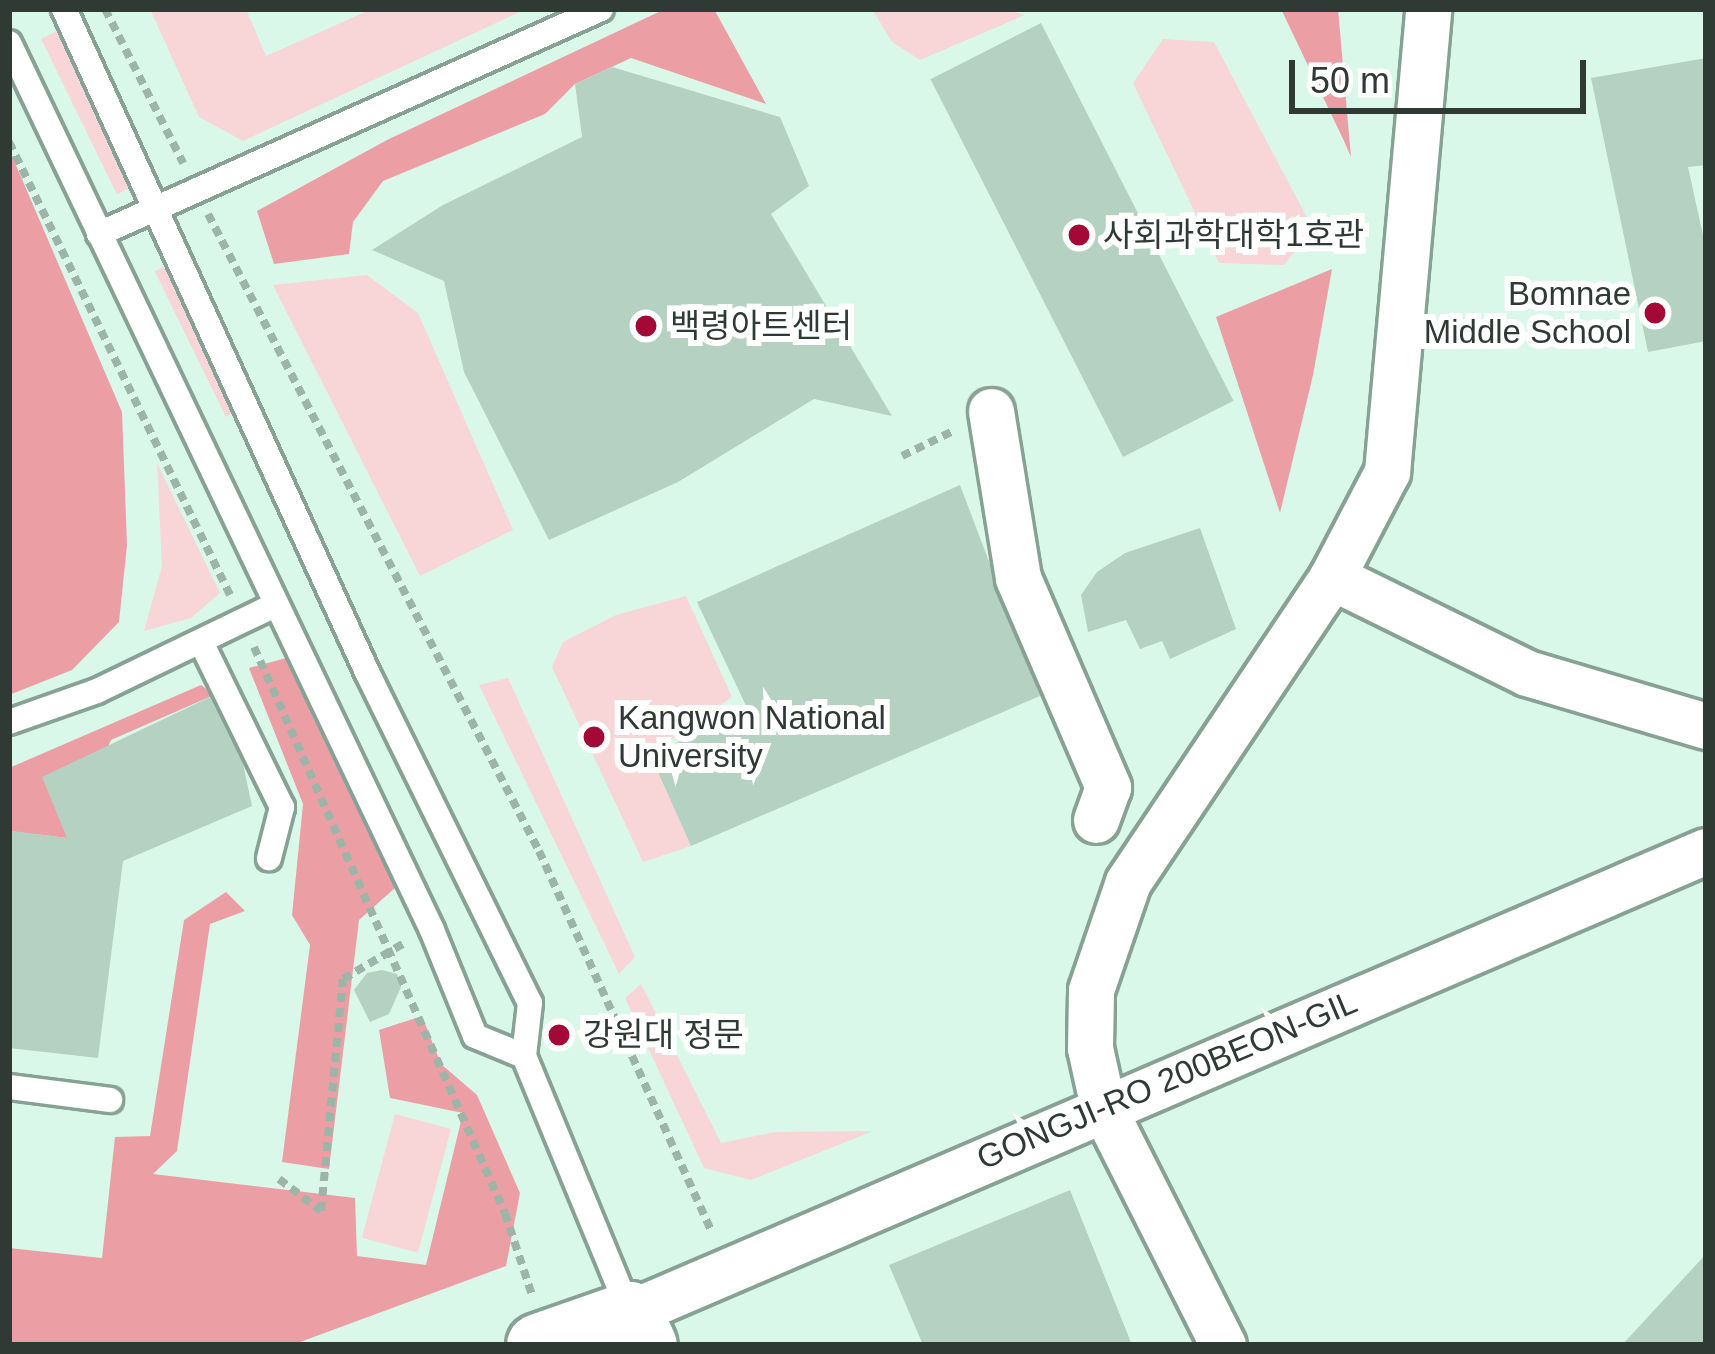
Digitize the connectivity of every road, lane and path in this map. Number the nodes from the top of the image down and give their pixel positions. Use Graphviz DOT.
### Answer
graph roads {
  1 [pos="64,9"];
  2 [pos="105,9"];
  3 [pos="601,9"];
  4 [pos="1428,9"];
  5 [pos="9,43"];
  6 [pos="9,142"];
  7 [pos="196,190"];
  8 [pos="155,208"];
  9 [pos="99,234"];
  10 [pos="991,411"];
  11 [pos="902,456"];
  12 [pos="1332,577"];
  13 [pos="275,605"];
  14 [pos="242,620"];
  15 [pos="202,644"];
  16 [pos="9,722"];
  17 [pos="1706,726"];
  18 [pos="1096,820"];
  19 [pos="1706,851"];
  20 [pos="269,858"];
  21 [pos="392,950"];
  22 [pos="524,1056"];
  23 [pos="9,1087"];
  24 [pos="110,1100"];
  25 [pos="1102,1107"];
  26 [pos="279,1179"];
  27 [pos="727,1268"];
  28 [pos="638,1329"];
  29 [pos="543,1343"];
  30 [pos="1222,1345"];
  1 -- 8 [label="lane"];
  2 -- 7 [label="path"];
  3 -- 7 [label="lane"];
  4 -- 12 [label="street"];
  5 -- 9 [label="lane"];
  6 -- 14 [label="path"];
  7 -- 8 [label="lane"];
  7 -- 27 [label="path"];
  8 -- 9 [label="lane"];
  8 -- 22 [label="lane"];
  9 -- 13 [label="lane"];
  10 -- 11 [label="path"];
  10 -- 18 [label="street"];
  12 -- 17 [label="street"];
  12 -- 25 [label="street"];
  13 -- 14 [label="lane"];
  13 -- 22 [label="lane"];
  14 -- 15 [label="lane"];
  14 -- 21 [label="path"];
  15 -- 16 [label="lane"];
  15 -- 20 [label="lane"];
  19 -- 25 [label="street, GONGJI-RO 200BEON-GIL"];
  21 -- 26 [label="path"];
  21 -- 29 [label="path"];
  22 -- 28 [label="lane"];
  23 -- 24 [label="lane"];
  25 -- 27 [label="street, GONGJI-RO 200BEON-GIL"];
  25 -- 30 [label="street"];
  27 -- 28 [label="street, GONGJI-RO 200BEON-GIL"];
  28 -- 29 [label="street"];
}
